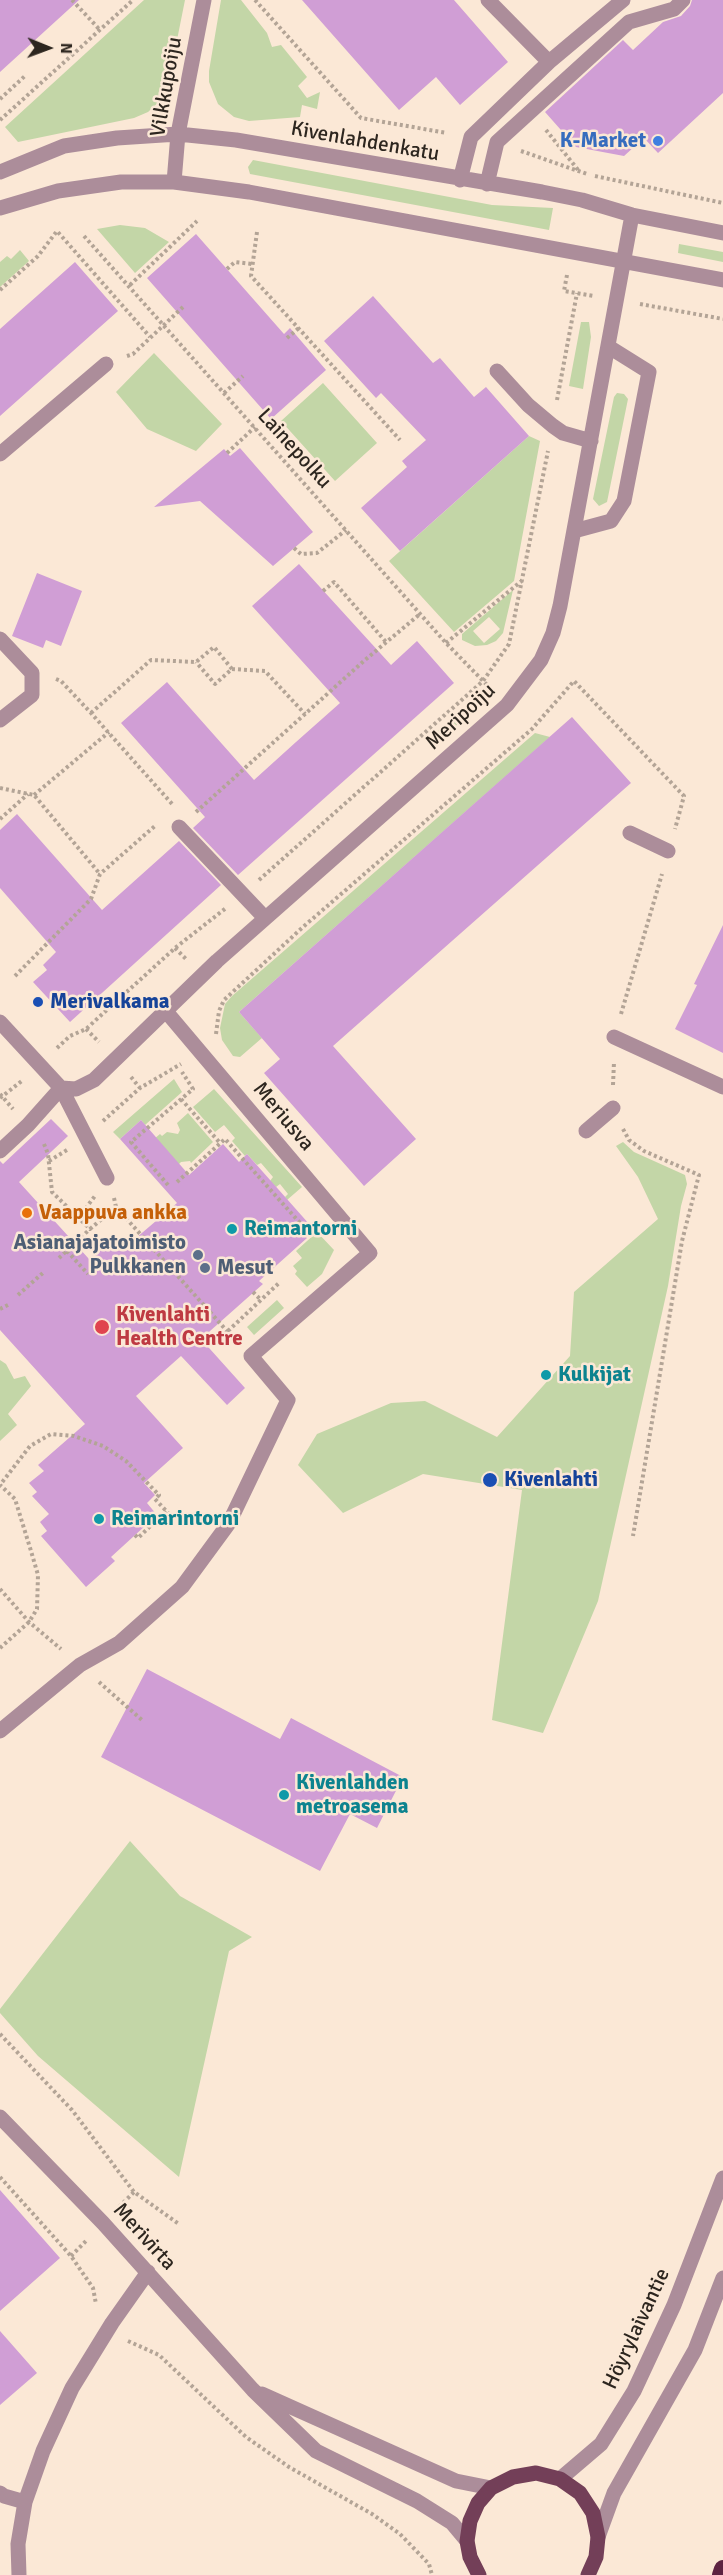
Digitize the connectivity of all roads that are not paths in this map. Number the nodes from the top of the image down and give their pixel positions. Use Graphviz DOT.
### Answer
graph roads {
  1 [pos="204,0"];
  2 [pos="488,0"];
  3 [pos="623,0"];
  4 [pos="683,0"];
  5 [pos="549,62"];
  6 [pos="178,134"];
  7 [pos="0,172"];
  8 [pos="460,180"];
  9 [pos="174,182"];
  10 [pos="487,184"];
  11 [pos="0,208"];
  12 [pos="632,215"];
  13 [pos="723,232"];
  14 [pos="624,263"];
  15 [pos="723,280"];
  16 [pos="609,347"];
  17 [pos="106,364"];
  18 [pos="497,371"];
  19 [pos="591,441"];
  20 [pos="0,454"];
  21 [pos="574,531"];
  22 [pos="0,639"];
  23 [pos="0,720"];
  24 [pos="183,824"];
  25 [pos="630,833"];
  26 [pos="668,851"];
  27 [pos="265,918"];
  28 [pos="164,1009"];
  29 [pos="0,1022"];
  30 [pos="614,1037"];
  31 [pos="723,1087"];
  32 [pos="61,1088"];
  33 [pos="613,1108"];
  34 [pos="586,1131"];
  35 [pos="0,1151"];
  36 [pos="107,1178"];
  37 [pos="0,1731"];
  38 [pos="0,2117"];
  39 [pos="723,2178"];
  40 [pos="148,2272"];
  41 [pos="723,2278"];
  42 [pos="253,2390"];
  43 [pos="560,2479"];
  44 [pos="491,2488"];
  45 [pos="0,2493"];
  46 [pos="25,2502"];
  47 [pos="598,2537"];
  48 [pos="467,2541"];
  49 [pos="723,2569"];
  50 [pos="19,2575"];
  51 [pos="479,2575"];
  52 [pos="588,2575"];
  53 [pos="721,2575"];
  1 -- 6 [label="street, Vilkkupoiju"];
  2 -- 5 [label="street"];
  3 -- 5 [label="street"];
  4 -- 10 [label="street"];
  5 -- 8 [label="street"];
  6 -- 7 [label="street, Kivenlahdenkatu"];
  6 -- 8 [label="street, Kivenlahdenkatu"];
  6 -- 9 [label="street, Vilkkupoiju"];
  8 -- 10 [label="street, Kivenlahdenkatu"];
  9 -- 11 [label="street"];
  9 -- 14 [label="street"];
  10 -- 12 [label="street, Kivenlahdenkatu"];
  12 -- 13 [label="street, Kivenlahdenkatu"];
  12 -- 14 [label="street, Meripoiju"];
  14 -- 15 [label="street"];
  14 -- 16 [label="street, Meripoiju"];
  16 -- 19 [label="street, Meripoiju"];
  16 -- 21 [label="street"];
  17 -- 20 [label="street"];
  18 -- 19 [label="street"];
  19 -- 21 [label="street, Meripoiju"];
  21 -- 27 [label="street, Meripoiju"];
  22 -- 23 [label="street"];
  24 -- 27 [label="street"];
  25 -- 26 [label="street"];
  27 -- 28 [label="street, Meripoiju"];
  28 -- 32 [label="street, Meripoiju"];
  28 -- 37 [label="street, Meriusva"];
  29 -- 32 [label="street"];
  30 -- 31 [label="street"];
  32 -- 35 [label="street"];
  32 -- 36 [label="street"];
  33 -- 34 [label="street"];
  38 -- 40 [label="street, Merivirta"];
  39 -- 43 [label="street, Höyrylaivantie"];
  40 -- 42 [label="street, Merivirta"];
  40 -- 46 [label="street"];
  41 -- 47 [label="street"];
  42 -- 44 [label="street, Merivirta"];
  42 -- 48 [label="street, Merivirta"];
  43 -- 44 [label="main road"];
  43 -- 47 [label="main road"];
  44 -- 48 [label="main road"];
  45 -- 46 [label="street"];
  46 -- 50 [label="street"];
  47 -- 52 [label="main road"];
  48 -- 51 [label="main road"];
  49 -- 53 [label="highway"];
}
